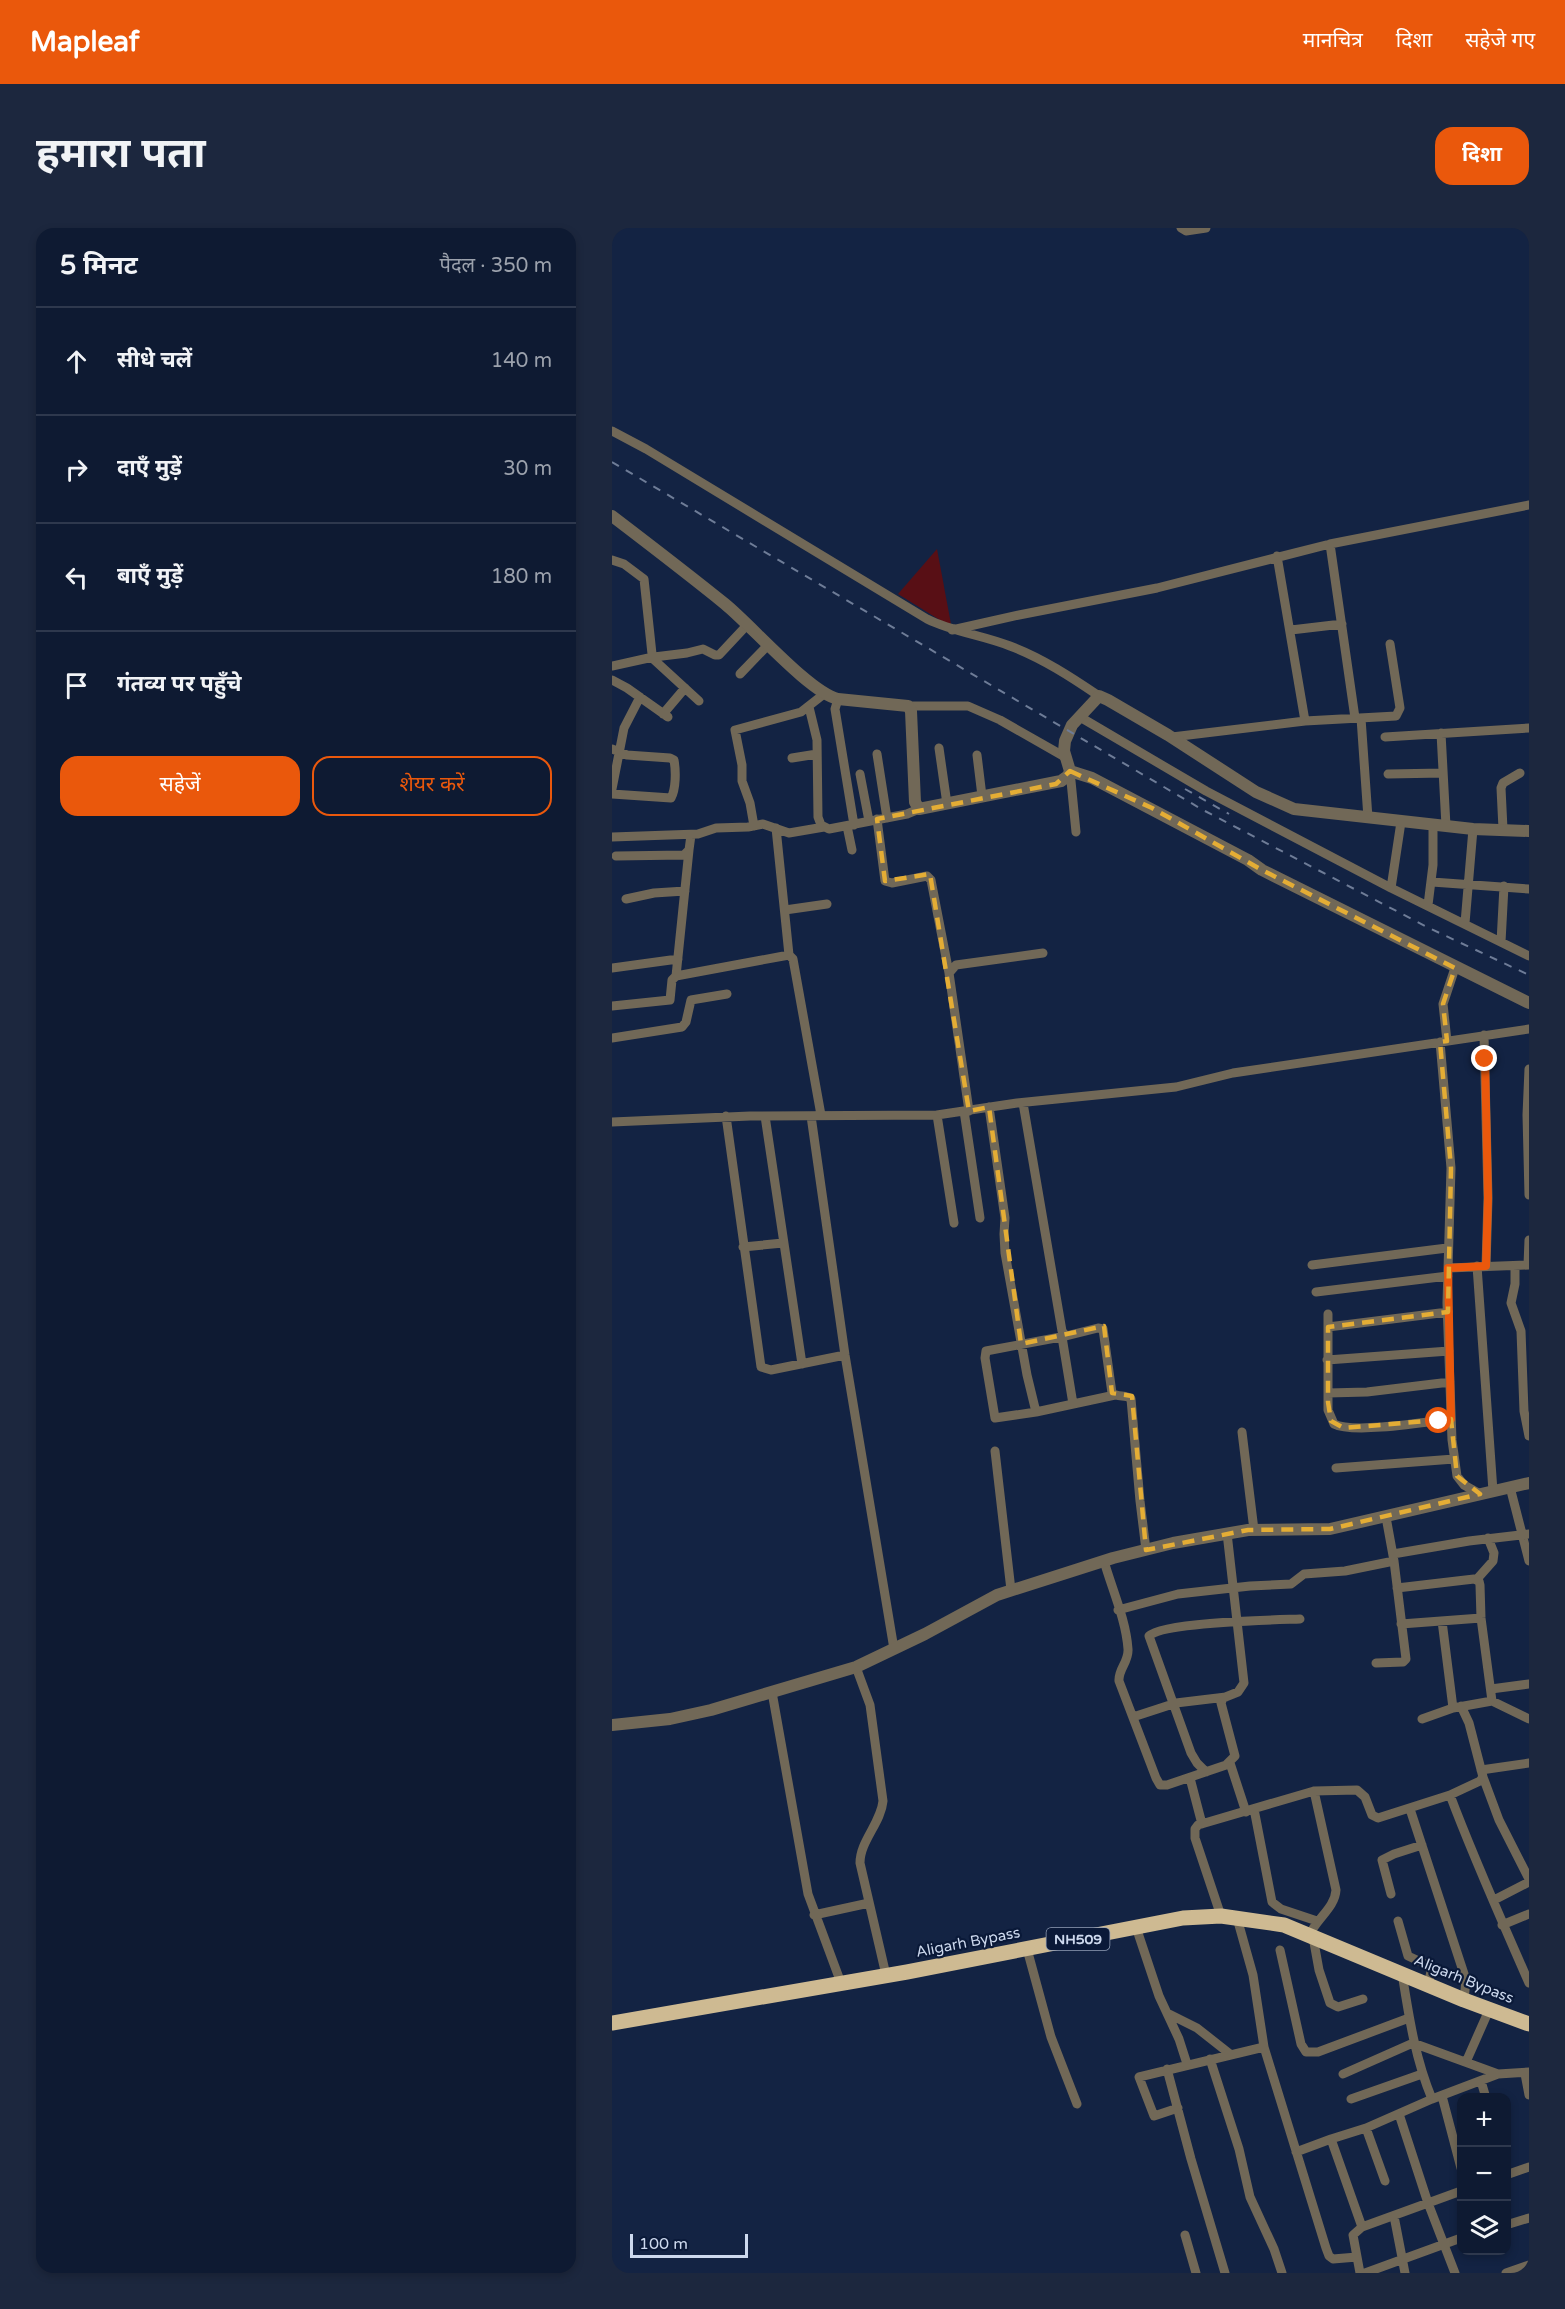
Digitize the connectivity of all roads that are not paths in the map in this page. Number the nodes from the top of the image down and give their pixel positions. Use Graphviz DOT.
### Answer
graph roads {
  1 [pos="1181,228"];
  2 [pos="1206,228"];
  3 [pos="612,431"];
  4 [pos="1529,505"];
  5 [pos="612,516"];
  6 [pos="1330,543"];
  7 [pos="1277,556"];
  8 [pos="612,560"];
  9 [pos="748,624"];
  10 [pos="1342,624"];
  11 [pos="952,630"];
  12 [pos="1291,630"];
  13 [pos="1390,644"];
  14 [pos="768,645"];
  15 [pos="652,657"];
  16 [pos="612,666"];
  17 [pos="740,674"];
  18 [pos="612,680"];
  19 [pos="685,688"];
  20 [pos="824,694"];
  21 [pos="1099,696"];
  22 [pos="640,698"];
  23 [pos="838,699"];
  24 [pos="699,702"];
  25 [pos="908,706"];
  26 [pos="809,707"];
  27 [pos="1080,717"];
  28 [pos="1358,718"];
  29 [pos="1305,721"];
  30 [pos="1529,728"];
  31 [pos="1441,733"];
  32 [pos="1172,737"];
  33 [pos="1384,737"];
  34 [pos="939,748"];
  35 [pos="616,751"];
  36 [pos="817,754"];
  37 [pos="877,754"];
  38 [pos="977,755"];
  39 [pos="1065,757"];
  40 [pos="792,758"];
  41 [pos="1070,771"];
  42 [pos="1520,772"];
  43 [pos="1443,773"];
  44 [pos="860,774"];
  45 [pos="1388,774"];
  46 [pos="612,789"];
  47 [pos="612,794"];
  48 [pos="982,796"];
  49 [pos="947,804"];
  50 [pos="919,809"];
  51 [pos="1368,818"];
  52 [pos="878,820"];
  53 [pos="1401,822"];
  54 [pos="851,825"];
  55 [pos="1440,825"];
  56 [pos="754,826"];
  57 [pos="824,827"];
  58 [pos="776,828"];
  59 [pos="1473,829"];
  60 [pos="1503,830"];
  61 [pos="1529,831"];
  62 [pos="1076,832"];
  63 [pos="691,835"];
  64 [pos="612,837"];
  65 [pos="689,850"];
  66 [pos="852,850"];
  67 [pos="616,856"];
  68 [pos="1432,882"];
  69 [pos="1469,884"];
  70 [pos="1504,886"];
  71 [pos="1391,888"];
  72 [pos="1529,889"];
  73 [pos="685,891"];
  74 [pos="626,899"];
  75 [pos="827,904"];
  76 [pos="1428,905"];
  77 [pos="785,910"];
  78 [pos="1465,923"];
  79 [pos="1501,942"];
  80 [pos="1042,953"];
  81 [pos="789,955"];
  82 [pos="1529,956"];
  83 [pos="678,959"];
  84 [pos="612,968"];
  85 [pos="1455,968"];
  86 [pos="948,973"];
  87 [pos="676,976"];
  88 [pos="728,994"];
  89 [pos="1529,1004"];
  90 [pos="612,1006"];
  91 [pos="1529,1029"];
  92 [pos="1484,1035"];
  93 [pos="612,1038"];
  94 [pos="1443,1042"];
  95 [pos="1529,1073"];
  96 [pos="1023,1103"];
  97 [pos="988,1107"];
  98 [pos="966,1111"];
  99 [pos="937,1115"];
  100 [pos="726,1116"];
  101 [pos="765,1116"];
  102 [pos="816,1116"];
  103 [pos="612,1122"];
  104 [pos="1529,1159"];
  105 [pos="1529,1195"];
  106 [pos="980,1218"];
  107 [pos="954,1223"];
  108 [pos="1529,1240"];
  109 [pos="783,1243"];
  110 [pos="743,1247"];
  111 [pos="1447,1248"];
  112 [pos="1312,1265"];
  113 [pos="1529,1265"];
  114 [pos="1482,1266"];
  115 [pos="1515,1266"];
  116 [pos="1448,1272"];
  117 [pos="1316,1292"];
  118 [pos="1448,1312"];
  119 [pos="1328,1314"];
  120 [pos="1328,1327"];
  121 [pos="1064,1336"];
  122 [pos="1022,1344"];
  123 [pos="1449,1351"];
  124 [pos="845,1355"];
  125 [pos="1328,1360"];
  126 [pos="802,1364"];
  127 [pos="1450,1382"];
  128 [pos="1328,1393"];
  129 [pos="1115,1395"];
  130 [pos="1073,1404"];
  131 [pos="1035,1412"];
  132 [pos="1451,1419"];
  133 [pos="1242,1432"];
  134 [pos="1529,1436"];
  135 [pos="995,1451"];
  136 [pos="1454,1459"];
  137 [pos="1336,1468"];
  138 [pos="1529,1482"];
  139 [pos="1510,1487"];
  140 [pos="1487,1492"];
  141 [pos="1386,1517"];
  142 [pos="1254,1530"];
  143 [pos="1227,1533"];
  144 [pos="1526,1535"];
  145 [pos="1488,1538"];
  146 [pos="1146,1550"];
  147 [pos="1393,1558"];
  148 [pos="1104,1561"];
  149 [pos="1529,1561"];
  150 [pos="1477,1579"];
  151 [pos="1233,1588"];
  152 [pos="1397,1588"];
  153 [pos="1011,1590"];
  154 [pos="1118,1610"];
  155 [pos="1481,1618"];
  156 [pos="1300,1619"];
  157 [pos="1442,1621"];
  158 [pos="1237,1623"];
  159 [pos="1401,1624"];
  160 [pos="894,1648"];
  161 [pos="1376,1663"];
  162 [pos="856,1667"];
  163 [pos="1529,1684"];
  164 [pos="1491,1689"];
  165 [pos="772,1692"];
  166 [pos="1226,1697"];
  167 [pos="1492,1701"];
  168 [pos="1172,1704"];
  169 [pos="1457,1707"];
  170 [pos="1133,1717"];
  171 [pos="1422,1719"];
  172 [pos="1529,1719"];
  173 [pos="612,1725"];
  174 [pos="1230,1763"];
  175 [pos="1529,1763"];
  176 [pos="1206,1772"];
  177 [pos="1482,1774"];
  178 [pos="1190,1778"];
  179 [pos="1314,1791"];
  180 [pos="1450,1795"];
  181 [pos="1410,1809"];
  182 [pos="1250,1811"];
  183 [pos="1202,1824"];
  184 [pos="1422,1845"];
  185 [pos="1529,1880"];
  186 [pos="1391,1894"];
  187 [pos="1494,1900"];
  188 [pos="869,1903"];
  189 [pos="1529,1914"];
  190 [pos="814,1915"];
  191 [pos="1229,1917"];
  192 [pos="1398,1921"];
  193 [pos="1502,1925"];
  194 [pos="1136,1927"];
  195 [pos="1313,1930"];
  196 [pos="1027,1949"];
  197 [pos="1280,1950"];
  198 [pos="885,1969"];
  199 [pos="1402,1973"];
  200 [pos="1430,1977"];
  201 [pos="1529,1982"];
  202 [pos="841,1983"];
  203 [pos="1364,1999"];
  204 [pos="1464,2000"];
  205 [pos="1489,2010"];
  206 [pos="1167,2013"];
  207 [pos="1409,2018"];
  208 [pos="612,2023"];
  209 [pos="1529,2024"];
  210 [pos="1413,2043"];
  211 [pos="1264,2047"];
  212 [pos="1230,2054"];
  213 [pos="1210,2059"];
  214 [pos="1466,2062"];
  215 [pos="1187,2064"];
  216 [pos="1167,2069"];
  217 [pos="1527,2073"];
  218 [pos="1343,2074"];
  219 [pos="1422,2074"];
  220 [pos="1498,2074"];
  221 [pos="1481,2081"];
  222 [pos="1485,2093"];
  223 [pos="1529,2093"];
  224 [pos="1442,2096"];
  225 [pos="1351,2099"];
  226 [pos="1432,2099"];
  227 [pos="1077,2104"];
  228 [pos="1178,2108"];
  229 [pos="1400,2114"];
  230 [pos="1366,2128"];
  231 [pos="1331,2139"];
  232 [pos="1296,2152"];
  233 [pos="1457,2153"];
  234 [pos="1529,2167"];
  235 [pos="1511,2174"];
  236 [pos="1384,2181"];
  237 [pos="1457,2193"];
  238 [pos="1428,2204"];
  239 [pos="1394,2216"];
  240 [pos="1529,2218"];
  241 [pos="1511,2223"];
  242 [pos="1362,2227"];
  243 [pos="1185,2235"];
  244 [pos="1457,2239"];
  245 [pos="1444,2244"];
  246 [pos="1357,2257"];
  247 [pos="1402,2259"];
  248 [pos="1526,2268"];
  249 [pos="1196,2273"];
  250 [pos="1225,2273"];
  251 [pos="1282,2273"];
  252 [pos="1360,2273"];
  253 [pos="1365,2273"];
  254 [pos="1405,2273"];
  255 [pos="1455,2273"];
  256 [pos="1506,2273"];
  1 -- 2 [label="street"];
  3 -- 11 [label="street"];
  4 -- 6 [label="street"];
  5 -- 9 [label="street"];
  6 -- 7 [label="street"];
  6 -- 10 [label="street"];
  7 -- 11 [label="street"];
  7 -- 12 [label="street"];
  8 -- 15 [label="street"];
  9 -- 14 [label="street"];
  9 -- 15 [label="street"];
  10 -- 12 [label="street"];
  10 -- 28 [label="street"];
  11 -- 21 [label="street"];
  12 -- 29 [label="street"];
  13 -- 28 [label="street"];
  14 -- 17 [label="street"];
  14 -- 20 [label="street"];
  15 -- 16 [label="street"];
  15 -- 19 [label="street"];
  18 -- 22 [label="street"];
  19 -- 22 [label="street"];
  19 -- 24 [label="street"];
  20 -- 23 [label="street"];
  20 -- 26 [label="street"];
  21 -- 27 [label="street"];
  21 -- 32 [label="street"];
  22 -- 35 [label="street"];
  23 -- 25 [label="street"];
  23 -- 54 [label="street"];
  25 -- 39 [label="street"];
  25 -- 50 [label="street"];
  26 -- 36 [label="street"];
  26 -- 56 [label="street"];
  27 -- 39 [label="street"];
  27 -- 71 [label="street"];
  28 -- 29 [label="street"];
  28 -- 51 [label="street"];
  29 -- 32 [label="street"];
  30 -- 31 [label="street"];
  31 -- 33 [label="street"];
  31 -- 43 [label="street"];
  32 -- 51 [label="street"];
  34 -- 49 [label="street"];
  35 -- 46 [label="street"];
  35 -- 47 [label="street"];
  36 -- 40 [label="street"];
  36 -- 57 [label="street"];
  37 -- 52 [label="street"];
  38 -- 48 [label="street"];
  39 -- 41 [label="street"];
  41 -- 48 [label="street"];
  41 -- 62 [label="street"];
  41 -- 85 [label="street"];
  42 -- 60 [label="street"];
  43 -- 45 [label="street"];
  43 -- 55 [label="street"];
  44 -- 52 [label="street"];
  48 -- 49 [label="street"];
  49 -- 50 [label="street"];
  50 -- 52 [label="street"];
  51 -- 53 [label="street"];
  52 -- 54 [label="street"];
  52 -- 86 [label="street"];
  53 -- 55 [label="street"];
  53 -- 71 [label="street"];
  54 -- 57 [label="street"];
  54 -- 66 [label="street"];
  55 -- 59 [label="street"];
  55 -- 68 [label="street"];
  56 -- 58 [label="street"];
  56 -- 63 [label="street"];
  57 -- 58 [label="street"];
  58 -- 77 [label="street"];
  59 -- 60 [label="street"];
  59 -- 69 [label="street"];
  60 -- 61 [label="street"];
  63 -- 64 [label="street"];
  63 -- 65 [label="street"];
  65 -- 67 [label="street"];
  65 -- 73 [label="street"];
  68 -- 69 [label="street"];
  68 -- 76 [label="street"];
  69 -- 70 [label="street"];
  69 -- 78 [label="street"];
  70 -- 72 [label="street"];
  70 -- 79 [label="street"];
  71 -- 76 [label="street"];
  73 -- 74 [label="street"];
  73 -- 83 [label="street"];
  75 -- 77 [label="street"];
  76 -- 78 [label="street"];
  77 -- 81 [label="street"];
  78 -- 79 [label="street"];
  79 -- 82 [label="street"];
  80 -- 86 [label="street"];
  81 -- 87 [label="street"];
  81 -- 102 [label="street"];
  83 -- 84 [label="street"];
  83 -- 87 [label="street"];
  85 -- 89 [label="street"];
  85 -- 94 [label="street"];
  86 -- 98 [label="street"];
  87 -- 90 [label="street"];
  88 -- 93 [label="street"];
  91 -- 92 [label="street"];
  92 -- 94 [label="street"];
  92 -- 114 [label="street"];
  94 -- 96 [label="street"];
  94 -- 111 [label="street"];
  95 -- 104 [label="street"];
  96 -- 97 [label="street"];
  96 -- 121 [label="street"];
  97 -- 98 [label="street"];
  97 -- 122 [label="street"];
  98 -- 99 [label="street"];
  98 -- 106 [label="street"];
  99 -- 102 [label="street"];
  99 -- 107 [label="street"];
  100 -- 101 [label="street"];
  100 -- 103 [label="street"];
  100 -- 110 [label="street"];
  101 -- 102 [label="street"];
  101 -- 109 [label="street"];
  102 -- 124 [label="street"];
  104 -- 105 [label="street"];
  108 -- 113 [label="street"];
  109 -- 110 [label="street"];
  109 -- 126 [label="street"];
  110 -- 126 [label="street"];
  111 -- 112 [label="street"];
  111 -- 116 [label="street"];
  113 -- 115 [label="street"];
  114 -- 115 [label="street"];
  114 -- 116 [label="street"];
  114 -- 140 [label="street"];
  115 -- 134 [label="street"];
  116 -- 117 [label="street"];
  116 -- 118 [label="street"];
  118 -- 120 [label="street"];
  118 -- 123 [label="street"];
  119 -- 120 [label="street"];
  120 -- 125 [label="street"];
  121 -- 122 [label="street"];
  121 -- 129 [label="street"];
  121 -- 130 [label="street"];
  122 -- 131 [label="street"];
  122 -- 131 [label="street"];
  123 -- 125 [label="street"];
  123 -- 127 [label="street"];
  124 -- 126 [label="street"];
  124 -- 160 [label="street"];
  125 -- 128 [label="street"];
  127 -- 128 [label="street"];
  127 -- 132 [label="street"];
  128 -- 132 [label="street"];
  129 -- 130 [label="street"];
  129 -- 146 [label="street"];
  130 -- 131 [label="street"];
  132 -- 136 [label="street"];
  133 -- 142 [label="street"];
  135 -- 153 [label="street"];
  136 -- 137 [label="street"];
  136 -- 140 [label="street"];
  138 -- 139 [label="street"];
  139 -- 140 [label="street"];
  139 -- 144 [label="street"];
  140 -- 141 [label="street"];
  141 -- 142 [label="street"];
  141 -- 147 [label="street"];
  142 -- 143 [label="street"];
  143 -- 146 [label="street"];
  143 -- 151 [label="street"];
  144 -- 145 [label="street"];
  144 -- 149 [label="street"];
  145 -- 147 [label="street"];
  145 -- 150 [label="street"];
  146 -- 148 [label="street"];
  147 -- 151 [label="street"];
  147 -- 152 [label="street"];
  148 -- 153 [label="street"];
  148 -- 154 [label="street"];
  150 -- 152 [label="street"];
  150 -- 155 [label="street"];
  151 -- 154 [label="street"];
  151 -- 158 [label="street"];
  152 -- 159 [label="street"];
  153 -- 160 [label="street"];
  154 -- 170 [label="street"];
  155 -- 157 [label="street"];
  155 -- 164 [label="street"];
  156 -- 158 [label="street"];
  157 -- 159 [label="street"];
  157 -- 169 [label="street"];
  158 -- 166 [label="street"];
  158 -- 168 [label="street"];
  159 -- 161 [label="street"];
  160 -- 162 [label="street"];
  162 -- 165 [label="street"];
  162 -- 188 [label="street"];
  163 -- 164 [label="street"];
  164 -- 167 [label="street"];
  165 -- 173 [label="street"];
  165 -- 190 [label="street"];
  166 -- 168 [label="street"];
  166 -- 174 [label="street"];
  167 -- 169 [label="street"];
  167 -- 172 [label="street"];
  168 -- 170 [label="street"];
  168 -- 176 [label="street"];
  169 -- 171 [label="street"];
  169 -- 177 [label="street"];
  170 -- 178 [label="street"];
  174 -- 176 [label="street"];
  174 -- 182 [label="street"];
  175 -- 177 [label="street"];
  176 -- 178 [label="street"];
  177 -- 180 [label="street"];
  177 -- 185 [label="street"];
  178 -- 183 [label="street"];
  179 -- 181 [label="street"];
  179 -- 182 [label="street"];
  179 -- 195 [label="street"];
  180 -- 181 [label="street"];
  180 -- 187 [label="street"];
  181 -- 184 [label="street"];
  182 -- 183 [label="street"];
  182 -- 195 [label="street"];
  183 -- 191 [label="street"];
  184 -- 186 [label="street"];
  184 -- 204 [label="street"];
  185 -- 187 [label="street"];
  187 -- 193 [label="street"];
  188 -- 190 [label="street"];
  188 -- 198 [label="street"];
  189 -- 193 [label="street"];
  190 -- 202 [label="street"];
  191 -- 194 [label="highway, Aligarh Bypass / NH509"];
  191 -- 195 [label="highway, Aligarh Bypass / NH509"];
  191 -- 211 [label="street"];
  192 -- 200 [label="street"];
  193 -- 201 [label="street"];
  194 -- 196 [label="highway, Aligarh Bypass / NH509"];
  194 -- 206 [label="street"];
  195 -- 199 [label="highway, Aligarh Bypass / NH509"];
  195 -- 203 [label="street"];
  196 -- 198 [label="highway, Aligarh Bypass / NH509"];
  196 -- 227 [label="street"];
  197 -- 207 [label="street"];
  198 -- 202 [label="highway, Aligarh Bypass / NH509"];
  199 -- 200 [label="highway, Aligarh Bypass / NH509"];
  199 -- 207 [label="street"];
  200 -- 204 [label="highway, Aligarh Bypass / NH509"];
  202 -- 208 [label="highway, Aligarh Bypass / NH509"];
  204 -- 205 [label="highway, Aligarh Bypass / NH509"];
  205 -- 209 [label="highway, Aligarh Bypass / NH509"];
  205 -- 214 [label="street"];
  206 -- 212 [label="street"];
  206 -- 215 [label="street"];
  207 -- 210 [label="street"];
  210 -- 214 [label="street"];
  210 -- 218 [label="street"];
  210 -- 219 [label="street"];
  211 -- 212 [label="street"];
  211 -- 232 [label="street"];
  212 -- 213 [label="street"];
  213 -- 215 [label="street"];
  213 -- 251 [label="street"];
  214 -- 220 [label="street"];
  215 -- 216 [label="street"];
  216 -- 228 [label="street"];
  216 -- 228 [label="street"];
  217 -- 220 [label="street"];
  217 -- 223 [label="street"];
  219 -- 225 [label="street"];
  219 -- 226 [label="street"];
  220 -- 221 [label="street"];
  221 -- 222 [label="street"];
  221 -- 224 [label="street"];
  224 -- 226 [label="street"];
  224 -- 233 [label="street"];
  226 -- 229 [label="street"];
  228 -- 250 [label="street"];
  229 -- 230 [label="street"];
  229 -- 238 [label="street"];
  230 -- 231 [label="street"];
  230 -- 236 [label="street"];
  231 -- 232 [label="street"];
  231 -- 242 [label="street"];
  232 -- 246 [label="street"];
  234 -- 235 [label="street"];
  237 -- 238 [label="street"];
  238 -- 239 [label="street"];
  238 -- 245 [label="street"];
  239 -- 242 [label="street"];
  239 -- 247 [label="street"];
  240 -- 241 [label="street"];
  242 -- 246 [label="street"];
  243 -- 249 [label="street"];
  244 -- 245 [label="street"];
  245 -- 247 [label="street"];
  245 -- 255 [label="street"];
  246 -- 252 [label="street"];
  247 -- 253 [label="street"];
  247 -- 254 [label="street"];
  248 -- 256 [label="street"];
}
